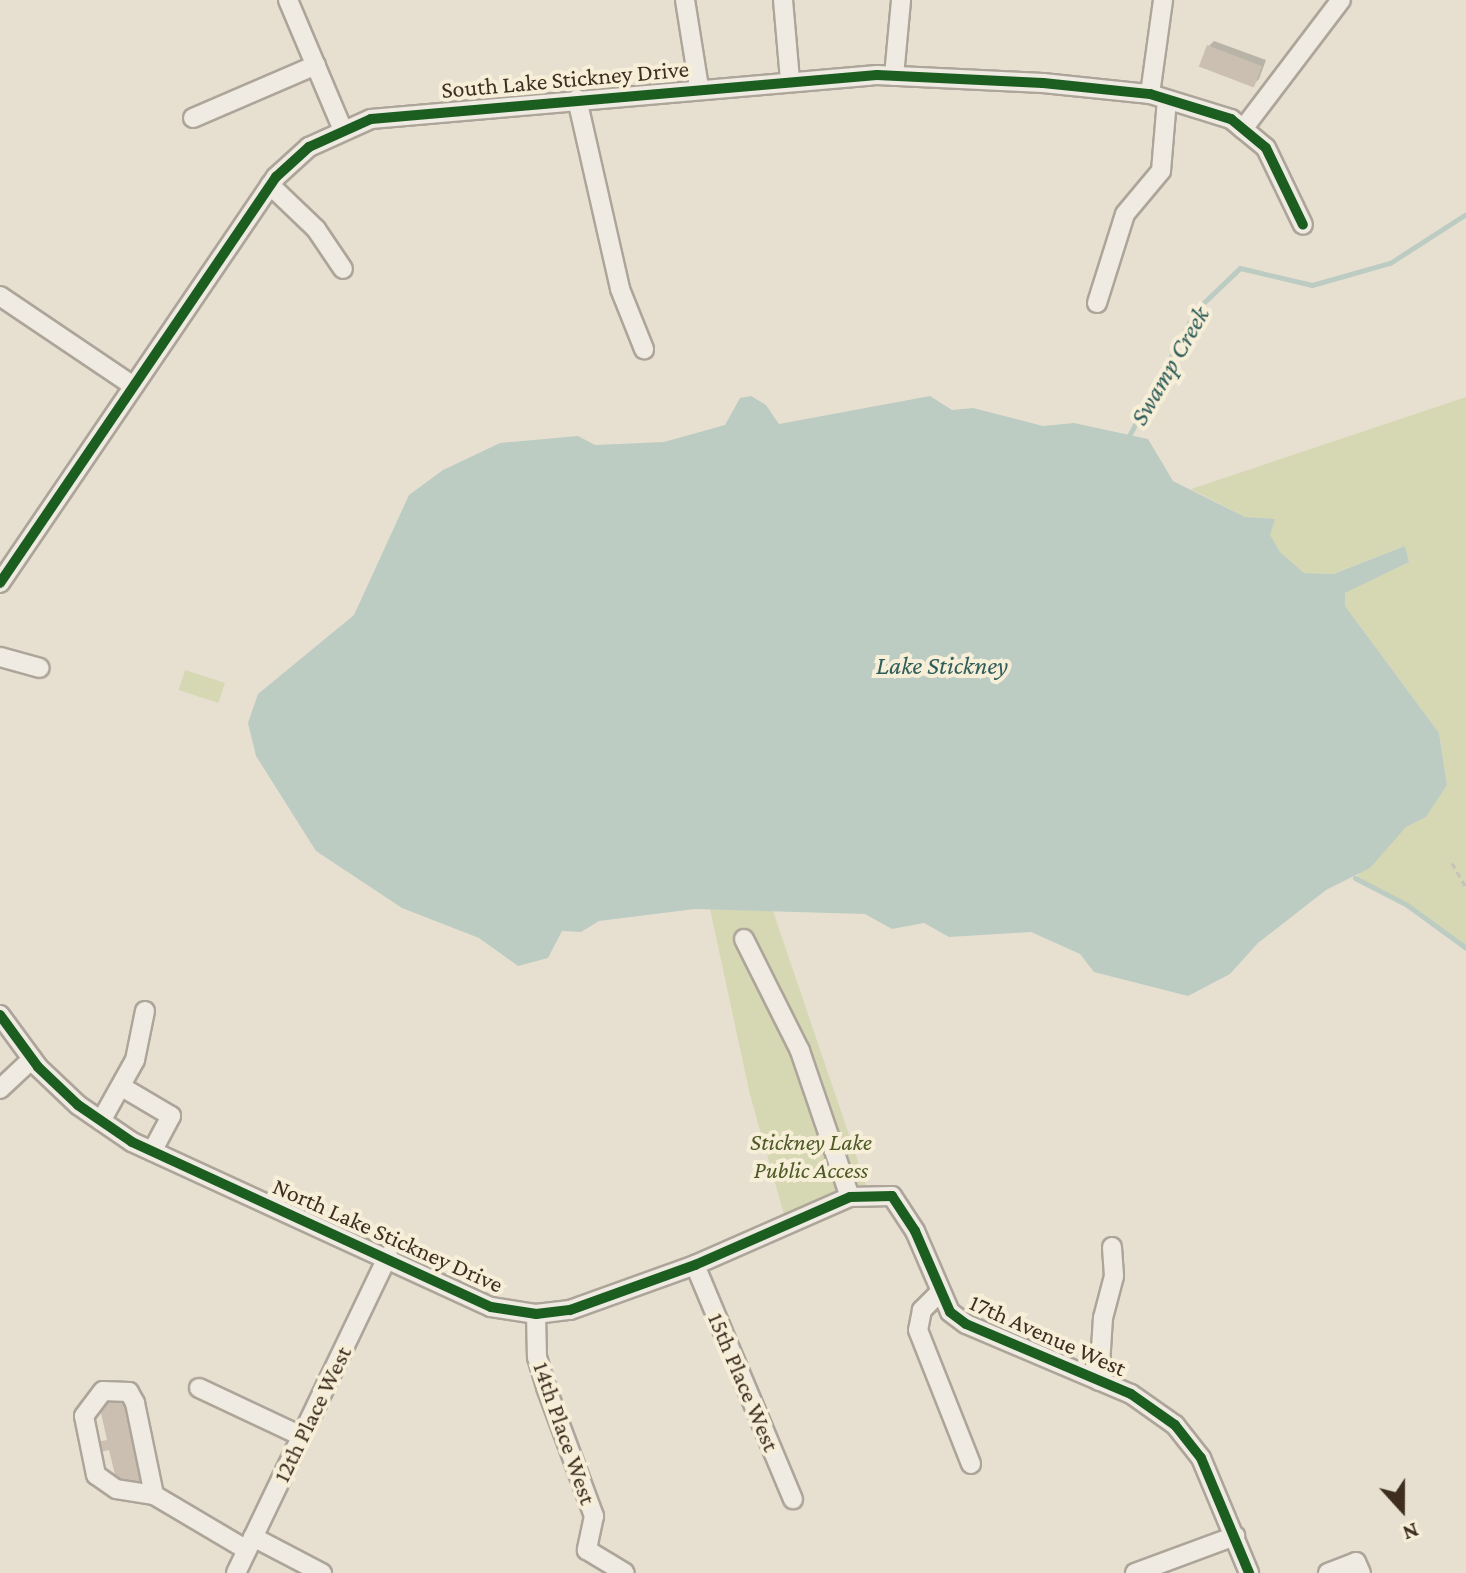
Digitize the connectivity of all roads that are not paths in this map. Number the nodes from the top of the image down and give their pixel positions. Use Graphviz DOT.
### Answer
graph roads {
  1 [pos="288,0"];
  2 [pos="685,0"];
  3 [pos="783,0"];
  4 [pos="901,0"];
  5 [pos="1163,0"];
  6 [pos="1341,0"];
  7 [pos="316,65"];
  8 [pos="894,76"];
  9 [pos="790,80"];
  10 [pos="699,87"];
  11 [pos="1158,97"];
  12 [pos="577,99"];
  13 [pos="193,118"];
  14 [pos="342,128"];
  15 [pos="1243,129"];
  16 [pos="270,185"];
  17 [pos="1303,225"];
  18 [pos="343,269"];
  19 [pos="0,296"];
  20 [pos="1097,303"];
  21 [pos="644,349"];
  22 [pos="132,385"];
  23 [pos="0,583"];
  24 [pos="0,657"];
  25 [pos="40,668"];
  26 [pos="744,939"];
  27 [pos="145,1011"];
  28 [pos="0,1016"];
  29 [pos="32,1059"];
  30 [pos="122,1087"];
  31 [pos="0,1089"];
  32 [pos="101,1121"];
  33 [pos="152,1151"];
  34 [pos="850,1197"];
  35 [pos="1112,1247"];
  36 [pos="388,1256"];
  37 [pos="695,1265"];
  38 [pos="938,1294"];
  39 [pos="536,1314"];
  40 [pos="1099,1381"];
  41 [pos="199,1388"];
  42 [pos="301,1436"];
  43 [pos="971,1464"];
  44 [pos="154,1495"];
  45 [pos="793,1499"];
  46 [pos="1235,1536"];
  47 [pos="250,1543"];
  48 [pos="236,1573"];
  49 [pos="322,1573"];
  50 [pos="625,1573"];
  51 [pos="1135,1573"];
  52 [pos="1249,1573"];
  53 [pos="1328,1573"];
  54 [pos="1361,1573"];
  1 -- 7 [label="street"];
  2 -- 10 [label="street"];
  3 -- 9 [label="street"];
  4 -- 8 [label="street"];
  5 -- 11 [label="street"];
  6 -- 15 [label="street"];
  7 -- 13 [label="street"];
  7 -- 14 [label="street"];
  8 -- 9 [label="street, South Lake Stickney Drive"];
  8 -- 11 [label="street, South Lake Stickney Drive"];
  9 -- 10 [label="street, South Lake Stickney Drive"];
  10 -- 12 [label="street, South Lake Stickney Drive"];
  11 -- 15 [label="street, South Lake Stickney Drive"];
  11 -- 20 [label="street"];
  12 -- 14 [label="street, South Lake Stickney Drive"];
  12 -- 21 [label="street"];
  14 -- 16 [label="street, South Lake Stickney Drive"];
  15 -- 17 [label="street, South Lake Stickney Drive"];
  16 -- 18 [label="street"];
  16 -- 22 [label="street, South Lake Stickney Drive"];
  19 -- 22 [label="street"];
  22 -- 23 [label="street, South Lake Stickney Drive"];
  24 -- 25 [label="street"];
  26 -- 34 [label="street"];
  27 -- 30 [label="street"];
  28 -- 29 [label="street, North Lake Stickney Drive"];
  29 -- 31 [label="street"];
  29 -- 32 [label="street, North Lake Stickney Drive"];
  30 -- 32 [label="street"];
  30 -- 33 [label="street"];
  32 -- 33 [label="street, North Lake Stickney Drive"];
  33 -- 36 [label="street, North Lake Stickney Drive"];
  34 -- 37 [label="street, North Lake Stickney Drive"];
  34 -- 38 [label="street, 17th Avenue West"];
  35 -- 40 [label="street"];
  36 -- 39 [label="street, North Lake Stickney Drive"];
  36 -- 42 [label="street, 12th Place West"];
  37 -- 39 [label="street, North Lake Stickney Drive"];
  37 -- 45 [label="street, 15th Place West"];
  38 -- 40 [label="street, 17th Avenue West"];
  38 -- 43 [label="street"];
  39 -- 50 [label="street, 14th Place West"];
  40 -- 46 [label="street, 17th Avenue West"];
  41 -- 42 [label="street"];
  42 -- 47 [label="street, 12th Place West"];
  44 -- 44 [label="street"];
  44 -- 47 [label="street"];
  46 -- 51 [label="street"];
  46 -- 52 [label="street, 17th Avenue West"];
  47 -- 48 [label="street, 12th Place West"];
  47 -- 49 [label="street"];
  53 -- 54 [label="street"];
}
